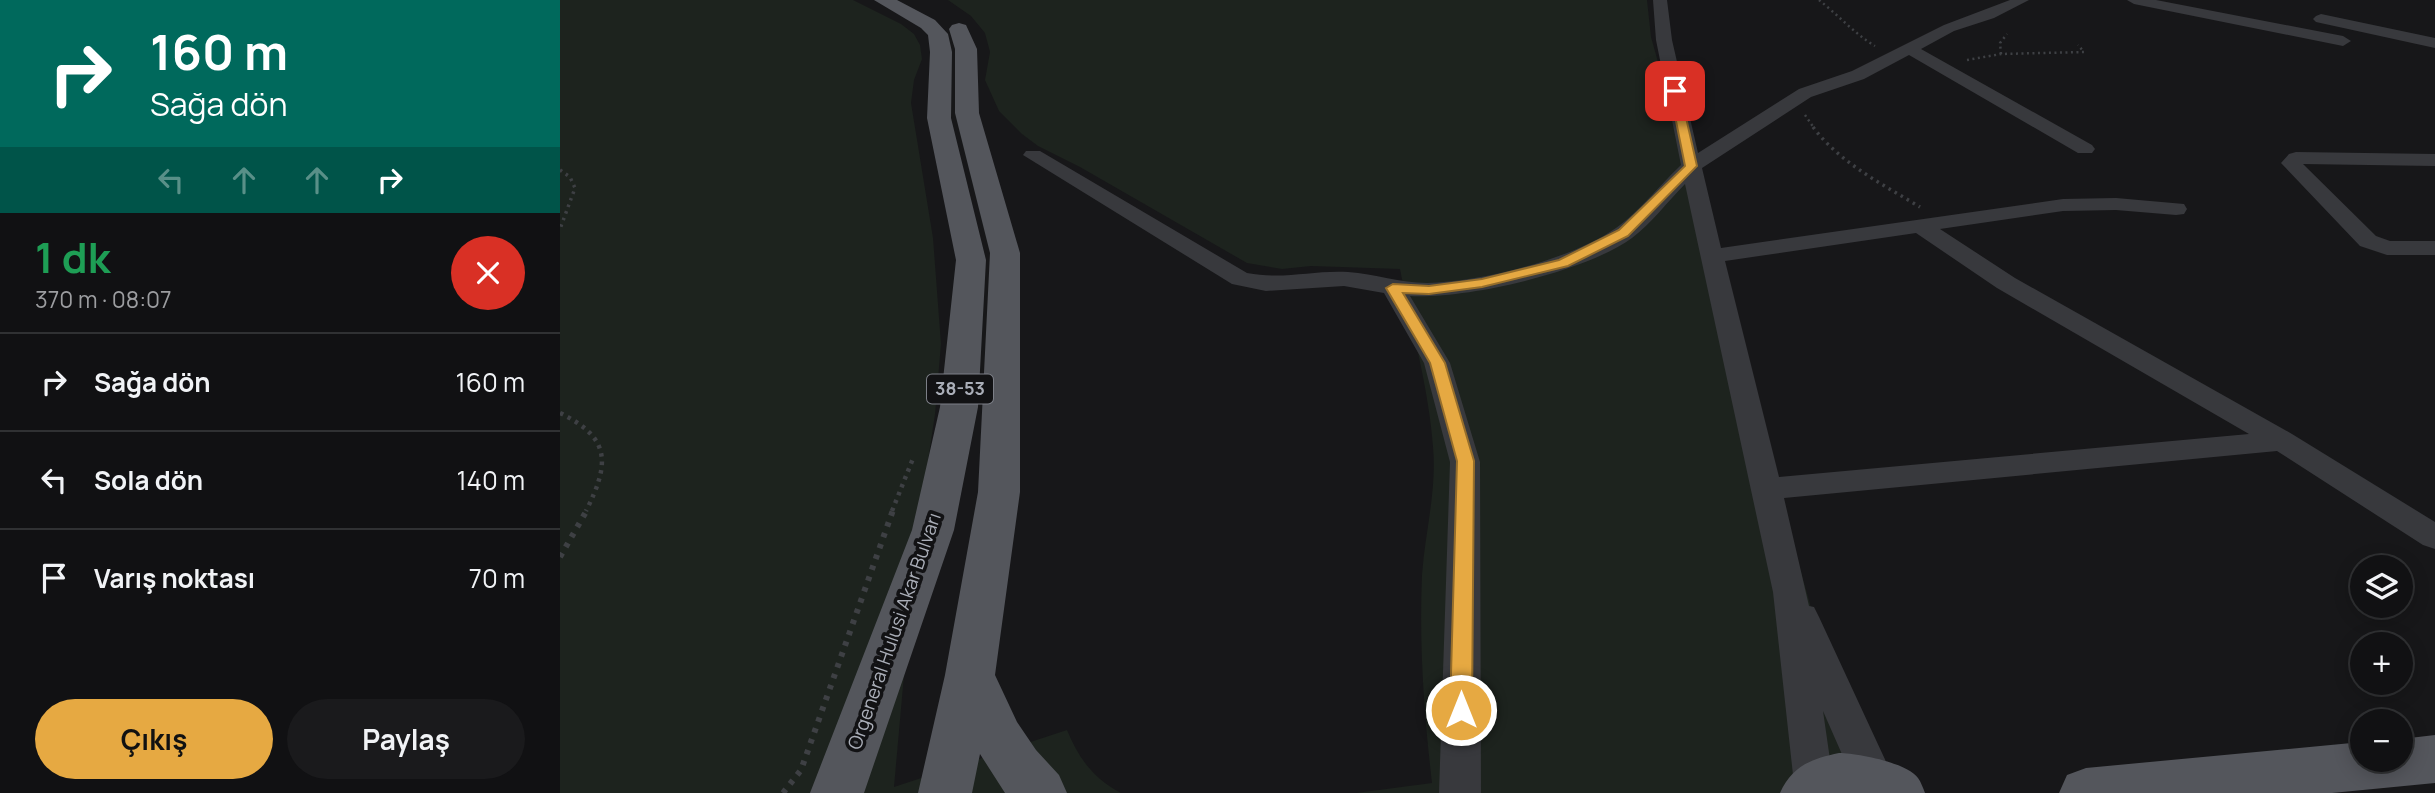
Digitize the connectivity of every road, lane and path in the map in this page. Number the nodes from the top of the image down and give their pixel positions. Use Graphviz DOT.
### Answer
graph roads {
  1 [pos="883,0"];
  2 [pos="913,0"];
  3 [pos="1660,0"];
  4 [pos="1819,0"];
  5 [pos="2022,0"];
  6 [pos="2134,0"];
  7 [pos="2315,18"];
  8 [pos="2007,34"];
  9 [pos="2343,41"];
  10 [pos="2435,43"];
  11 [pos="2078,44"];
  12 [pos="1906,51"];
  13 [pos="1799,98"];
  14 [pos="2085,149"];
  15 [pos="1033,155"];
  16 [pos="2435,160"];
  17 [pos="1691,166"];
  18 [pos="560,170"];
  19 [pos="2176,209"];
  20 [pos="1946,222"];
  21 [pos="1920,226"];
  22 [pos="560,229"];
  23 [pos="2435,248"];
  24 [pos="1711,256"];
  25 [pos="1393,288"];
  26 [pos="560,413"];
  27 [pos="2283,441"];
  28 [pos="920,447"];
  29 [pos="1766,489"];
  30 [pos="2435,537"];
  31 [pos="560,557"];
  32 [pos="1790,592"];
  33 [pos="970,675"];
  34 [pos="2435,759"];
  35 [pos="1886,787"];
  36 [pos="1810,790"];
  37 [pos="783,793"];
  38 [pos="837,793"];
  39 [pos="945,793"];
  40 [pos="1040,793"];
  41 [pos="1460,793"];
  42 [pos="2086,793"];
  1 -- 38 [label="main road, Orgeneral Hulusi Akar Bulvarı / 38-53"];
  2 -- 33 [label="main road, 38-53"];
  3 -- 17 [label="street"];
  4 -- 12 [label="path"];
  5 -- 12 [label="street"];
  6 -- 9 [label="street"];
  7 -- 10 [label="street"];
  8 -- 11 [label="path"];
  12 -- 13 [label="street"];
  12 -- 14 [label="street"];
  13 -- 17 [label="street"];
  13 -- 20 [label="path"];
  15 -- 25 [label="street"];
  16 -- 23 [label="street"];
  17 -- 24 [label="street"];
  17 -- 25 [label="street"];
  18 -- 22 [label="path"];
  19 -- 20 [label="street"];
  20 -- 21 [label="street"];
  21 -- 24 [label="street"];
  21 -- 27 [label="street"];
  24 -- 29 [label="street"];
  25 -- 41 [label="street"];
  26 -- 31 [label="path"];
  27 -- 29 [label="street"];
  27 -- 30 [label="street"];
  28 -- 37 [label="path"];
  29 -- 32 [label="street"];
  32 -- 35 [label="street"];
  32 -- 36 [label="street"];
  33 -- 39 [label="main road, 38-53"];
  33 -- 40 [label="main road"];
  34 -- 42 [label="main road"];
  35 -- 36 [label="main road"];
}
